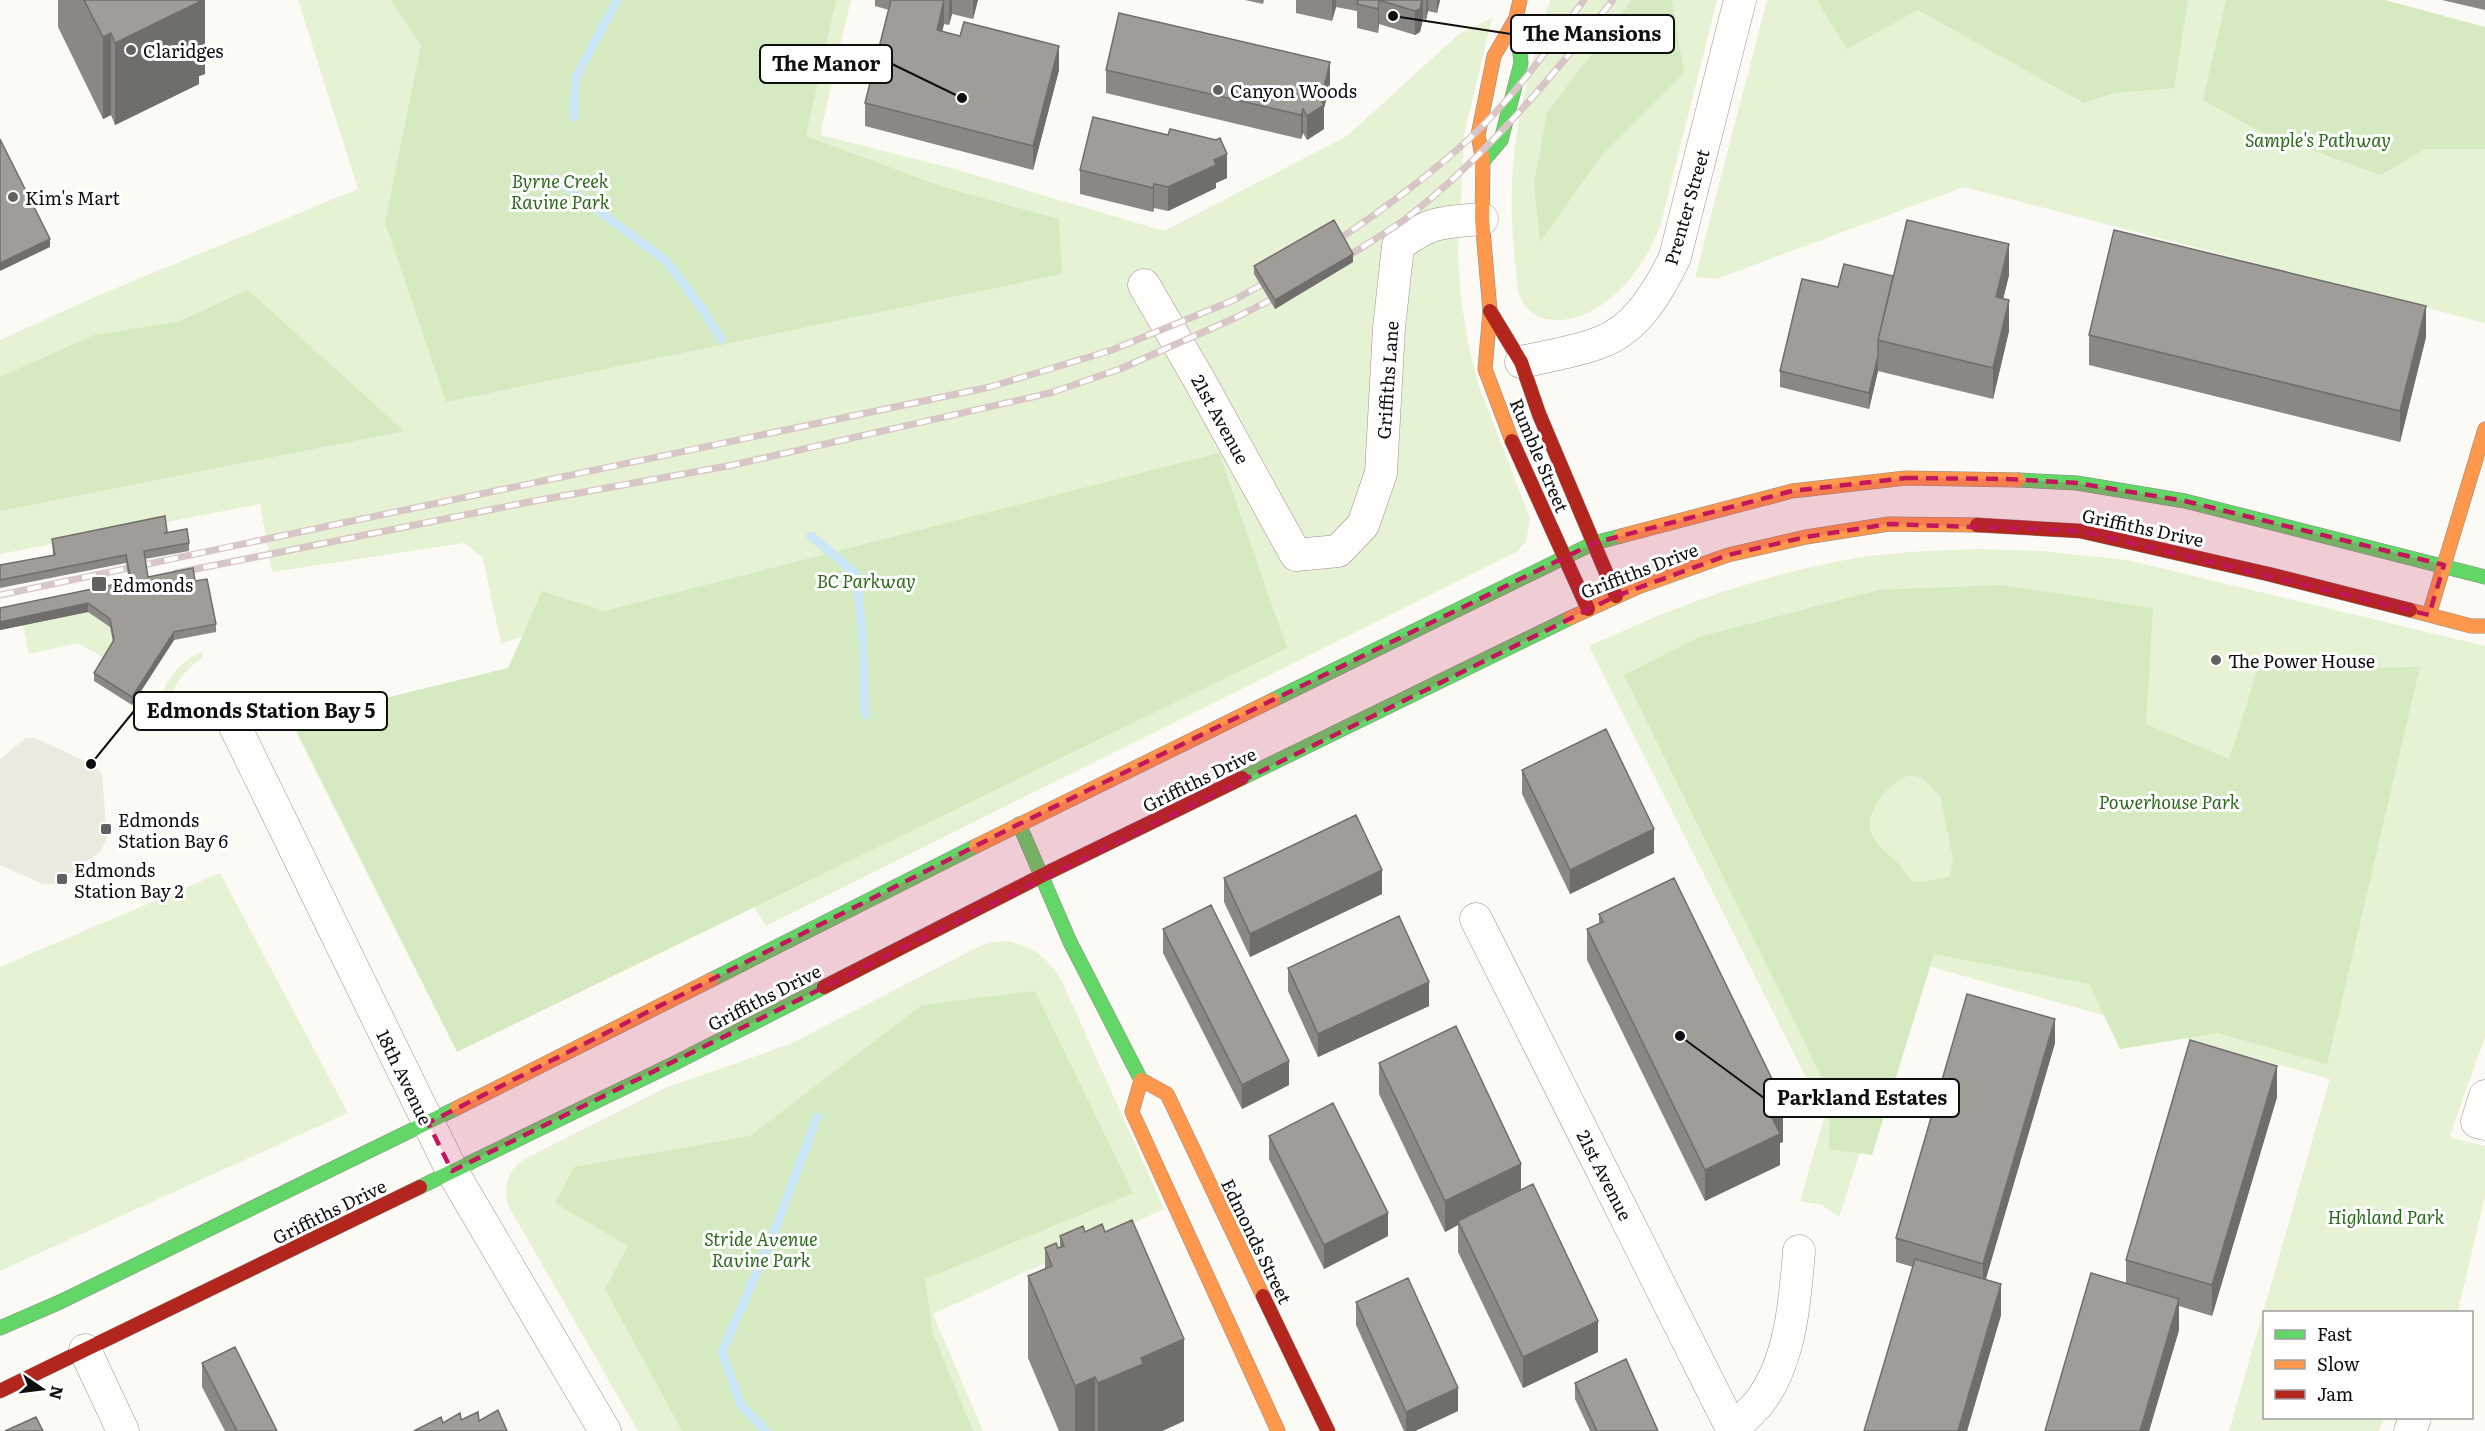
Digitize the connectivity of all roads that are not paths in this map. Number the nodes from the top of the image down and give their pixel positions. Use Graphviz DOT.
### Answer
graph roads {
  1 [pos="1520,0"];
  2 [pos="1740,0"];
  3 [pos="1516,18"];
  4 [pos="1483,161"];
  5 [pos="1482,219"];
  6 [pos="1144,285"];
  7 [pos="1490,310"];
  8 [pos="1521,362"];
  9 [pos="2485,429"];
  10 [pos="1594,543"];
  11 [pos="1296,555"];
  12 [pos="1565,557"];
  13 [pos="2444,565"];
  14 [pos="2485,577"];
  15 [pos="1616,596"];
  16 [pos="1588,609"];
  17 [pos="2429,615"];
  18 [pos="2485,626"];
  19 [pos="227,710"];
  20 [pos="1019,824"];
  21 [pos="1043,875"];
  22 [pos="1476,919"];
  23 [pos="1141,1080"];
  24 [pos="428,1124"];
  25 [pos="452,1171"];
  26 [pos="1799,1251"];
  27 [pos="0,1328"];
  28 [pos="85,1350"];
  29 [pos="0,1391"];
  30 [pos="1732,1430"];
  31 [pos="123,1431"];
  32 [pos="605,1431"];
  33 [pos="1278,1431"];
  34 [pos="1328,1431"];
  1 -- 3 [label="main road, Rumble Street"];
  2 -- 8 [label="street, Prenter Street"];
  3 -- 4 [label="main road, Rumble Street"];
  3 -- 4 [label="main road, Rumble Street"];
  4 -- 5 [label="main road, Rumble Street"];
  5 -- 7 [label="main road, Rumble Street"];
  5 -- 11 [label="street, Griffiths Lane"];
  6 -- 11 [label="street, 21st Avenue"];
  7 -- 8 [label="main road, Rumble Street"];
  7 -- 12 [label="main road, Rumble Street"];
  8 -- 10 [label="main road, Rumble Street"];
  9 -- 13 [label="main road"];
  10 -- 12 [label="main road, Griffiths Drive"];
  10 -- 13 [label="main road, Griffiths Drive"];
  10 -- 15 [label="main road, Rumble Street"];
  12 -- 16 [label="main road, Rumble Street"];
  12 -- 20 [label="main road, Griffiths Drive"];
  13 -- 14 [label="main road, Griffiths Drive"];
  13 -- 17 [label="main road"];
  15 -- 16 [label="main road, Griffiths Drive"];
  15 -- 17 [label="main road, Griffiths Drive"];
  16 -- 21 [label="main road, Griffiths Drive"];
  17 -- 18 [label="main road, Griffiths Drive"];
  19 -- 24 [label="street, 18th Avenue"];
  20 -- 21 [label="main road"];
  20 -- 24 [label="main road, Griffiths Drive"];
  21 -- 23 [label="main road"];
  21 -- 25 [label="main road, Griffiths Drive"];
  22 -- 30 [label="street, 21st Avenue"];
  23 -- 33 [label="main road"];
  23 -- 34 [label="main road, Edmonds Street"];
  24 -- 25 [label="street, 18th Avenue"];
  24 -- 27 [label="main road, Griffiths Drive"];
  25 -- 28 [label="main road, Griffiths Drive"];
  25 -- 32 [label="street, 18th Avenue"];
  26 -- 30 [label="street"];
  28 -- 29 [label="main road, Griffiths Drive"];
  28 -- 31 [label="street"];
}
